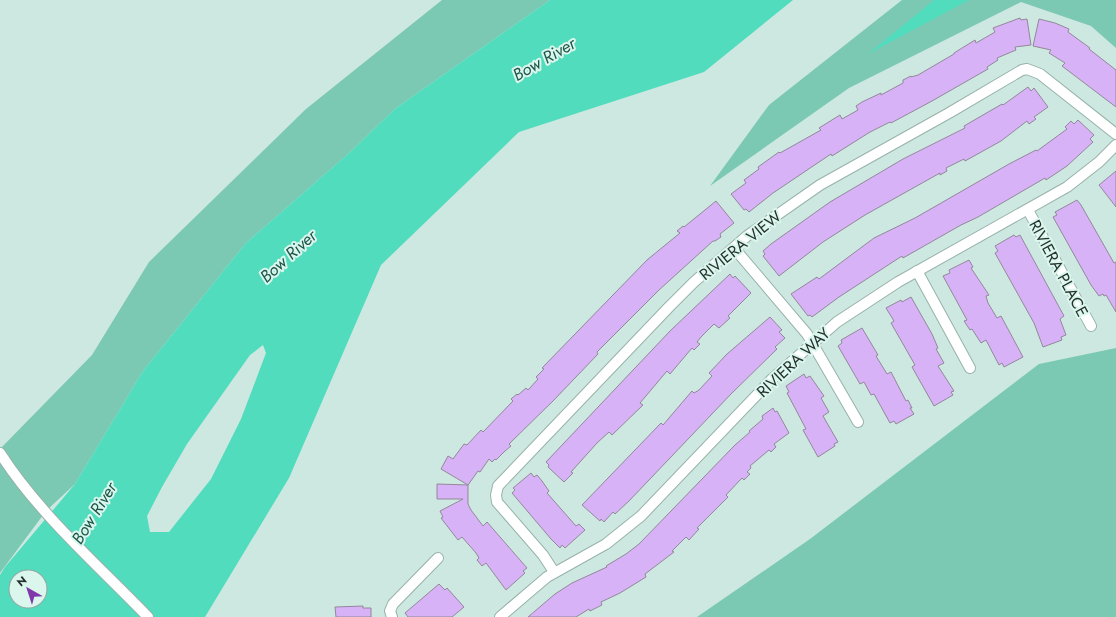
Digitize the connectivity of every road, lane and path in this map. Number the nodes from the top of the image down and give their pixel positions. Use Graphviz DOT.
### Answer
graph roads {
  1 [pos="1116,134"];
  2 [pos="1116,145"];
  3 [pos="1028,210"];
  4 [pos="734,248"];
  5 [pos="917,271"];
  6 [pos="1091,326"];
  7 [pos="813,342"];
  8 [pos="970,368"];
  9 [pos="858,422"];
  10 [pos="0,453"];
  11 [pos="438,558"];
  12 [pos="554,572"];
  13 [pos="148,617"];
  14 [pos="392,617"];
  15 [pos="500,617"];
  1 -- 4 [label="street, RIVIERA VIEW"];
  2 -- 3 [label="street, RIVIERA WAY"];
  3 -- 5 [label="street, RIVIERA WAY"];
  3 -- 6 [label="street, RIVIERA PLACE"];
  4 -- 7 [label="street"];
  4 -- 12 [label="street, RIVIERA VIEW"];
  5 -- 7 [label="street, RIVIERA WAY"];
  5 -- 8 [label="street"];
  7 -- 9 [label="street"];
  7 -- 12 [label="street, RIVIERA WAY"];
  10 -- 13 [label="street"];
  11 -- 14 [label="street"];
  12 -- 15 [label="street, RIVIERA WAY"];
}
